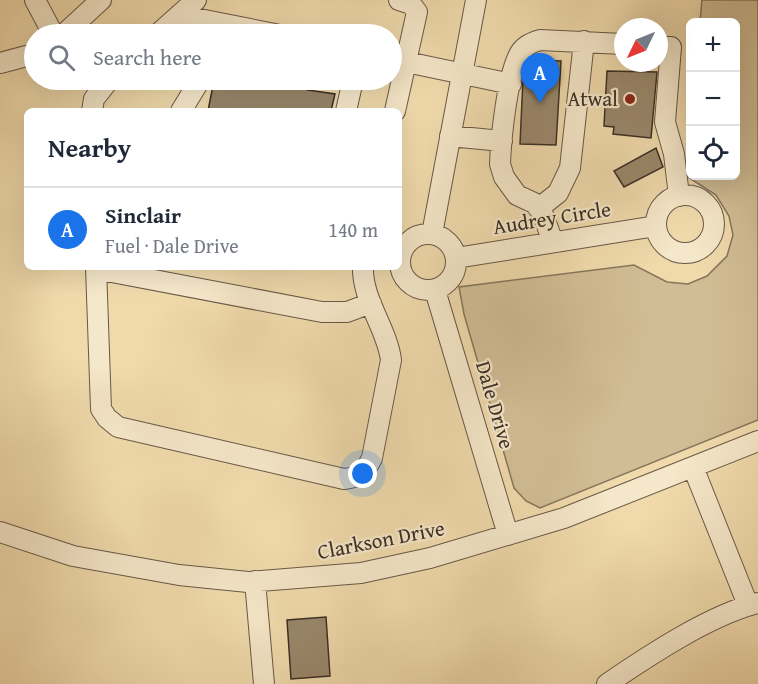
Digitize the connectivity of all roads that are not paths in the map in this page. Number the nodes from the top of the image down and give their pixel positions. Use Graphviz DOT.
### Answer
graph roads {
  1 [pos="36,0"];
  2 [pos="101,0"];
  3 [pos="196,0"];
  4 [pos="399,0"];
  5 [pos="476,0"];
  6 [pos="179,15"];
  7 [pos="48,24"];
  8 [pos="75,24"];
  9 [pos="169,24"];
  10 [pos="201,24"];
  11 [pos="584,41"];
  12 [pos="614,43"];
  13 [pos="668,47"];
  14 [pos="402,52"];
  15 [pos="24,57"];
  16 [pos="402,61"];
  17 [pos="0,63"];
  18 [pos="461,73"];
  19 [pos="511,84"];
  20 [pos="98,90"];
  21 [pos="194,90"];
  22 [pos="351,90"];
  23 [pos="397,90"];
  24 [pos="92,108"];
  25 [pos="183,108"];
  26 [pos="347,108"];
  27 [pos="395,108"];
  28 [pos="450,136"];
  29 [pos="502,141"];
  30 [pos="680,196"];
  31 [pos="539,208"];
  32 [pos="656,226"];
  33 [pos="432,234"];
  34 [pos="553,242"];
  35 [pos="402,252"];
  36 [pos="456,258"];
  37 [pos="96,270"];
  38 [pos="118,270"];
  39 [pos="363,270"];
  40 [pos="401,270"];
  41 [pos="150,273"];
  42 [pos="435,290"];
  43 [pos="371,303"];
  44 [pos="758,441"];
  45 [pos="693,467"];
  46 [pos="0,532"];
  47 [pos="508,535"];
  48 [pos="255,581"];
  49 [pos="753,604"];
  50 [pos="264,684"];
  51 [pos="607,684"];
  1 -- 7 [label="street"];
  2 -- 8 [label="street"];
  3 -- 6 [label="street"];
  4 -- 14 [label="street"];
  5 -- 18 [label="street"];
  6 -- 9 [label="street"];
  6 -- 10 [label="street"];
  11 -- 12 [label="street"];
  11 -- 19 [label="street"];
  11 -- 31 [label="street"];
  13 -- 30 [label="street"];
  15 -- 17 [label="street"];
  16 -- 18 [label="street"];
  18 -- 19 [label="street"];
  18 -- 28 [label="street"];
  19 -- 29 [label="street"];
  20 -- 24 [label="street"];
  21 -- 25 [label="street"];
  22 -- 26 [label="street"];
  23 -- 27 [label="street"];
  28 -- 29 [label="street"];
  28 -- 33 [label="street"];
  29 -- 31 [label="street"];
  30 -- 32 [label="street"];
  30 -- 32 [label="street"];
  31 -- 34 [label="street"];
  32 -- 34 [label="street, Audrey Circle"];
  33 -- 35 [label="street"];
  33 -- 36 [label="street"];
  34 -- 36 [label="street, Audrey Circle"];
  36 -- 42 [label="street"];
  37 -- 43 [label="street"];
  38 -- 41 [label="street"];
  39 -- 43 [label="street"];
  40 -- 42 [label="street"];
  41 -- 43 [label="street"];
  42 -- 47 [label="street, Dale Drive"];
  44 -- 45 [label="street, Clarkson Drive"];
  45 -- 47 [label="street, Clarkson Drive"];
  45 -- 49 [label="street"];
  46 -- 48 [label="street, Clarkson Drive"];
  47 -- 48 [label="street, Clarkson Drive"];
  48 -- 50 [label="street"];
  49 -- 51 [label="street"];
}
